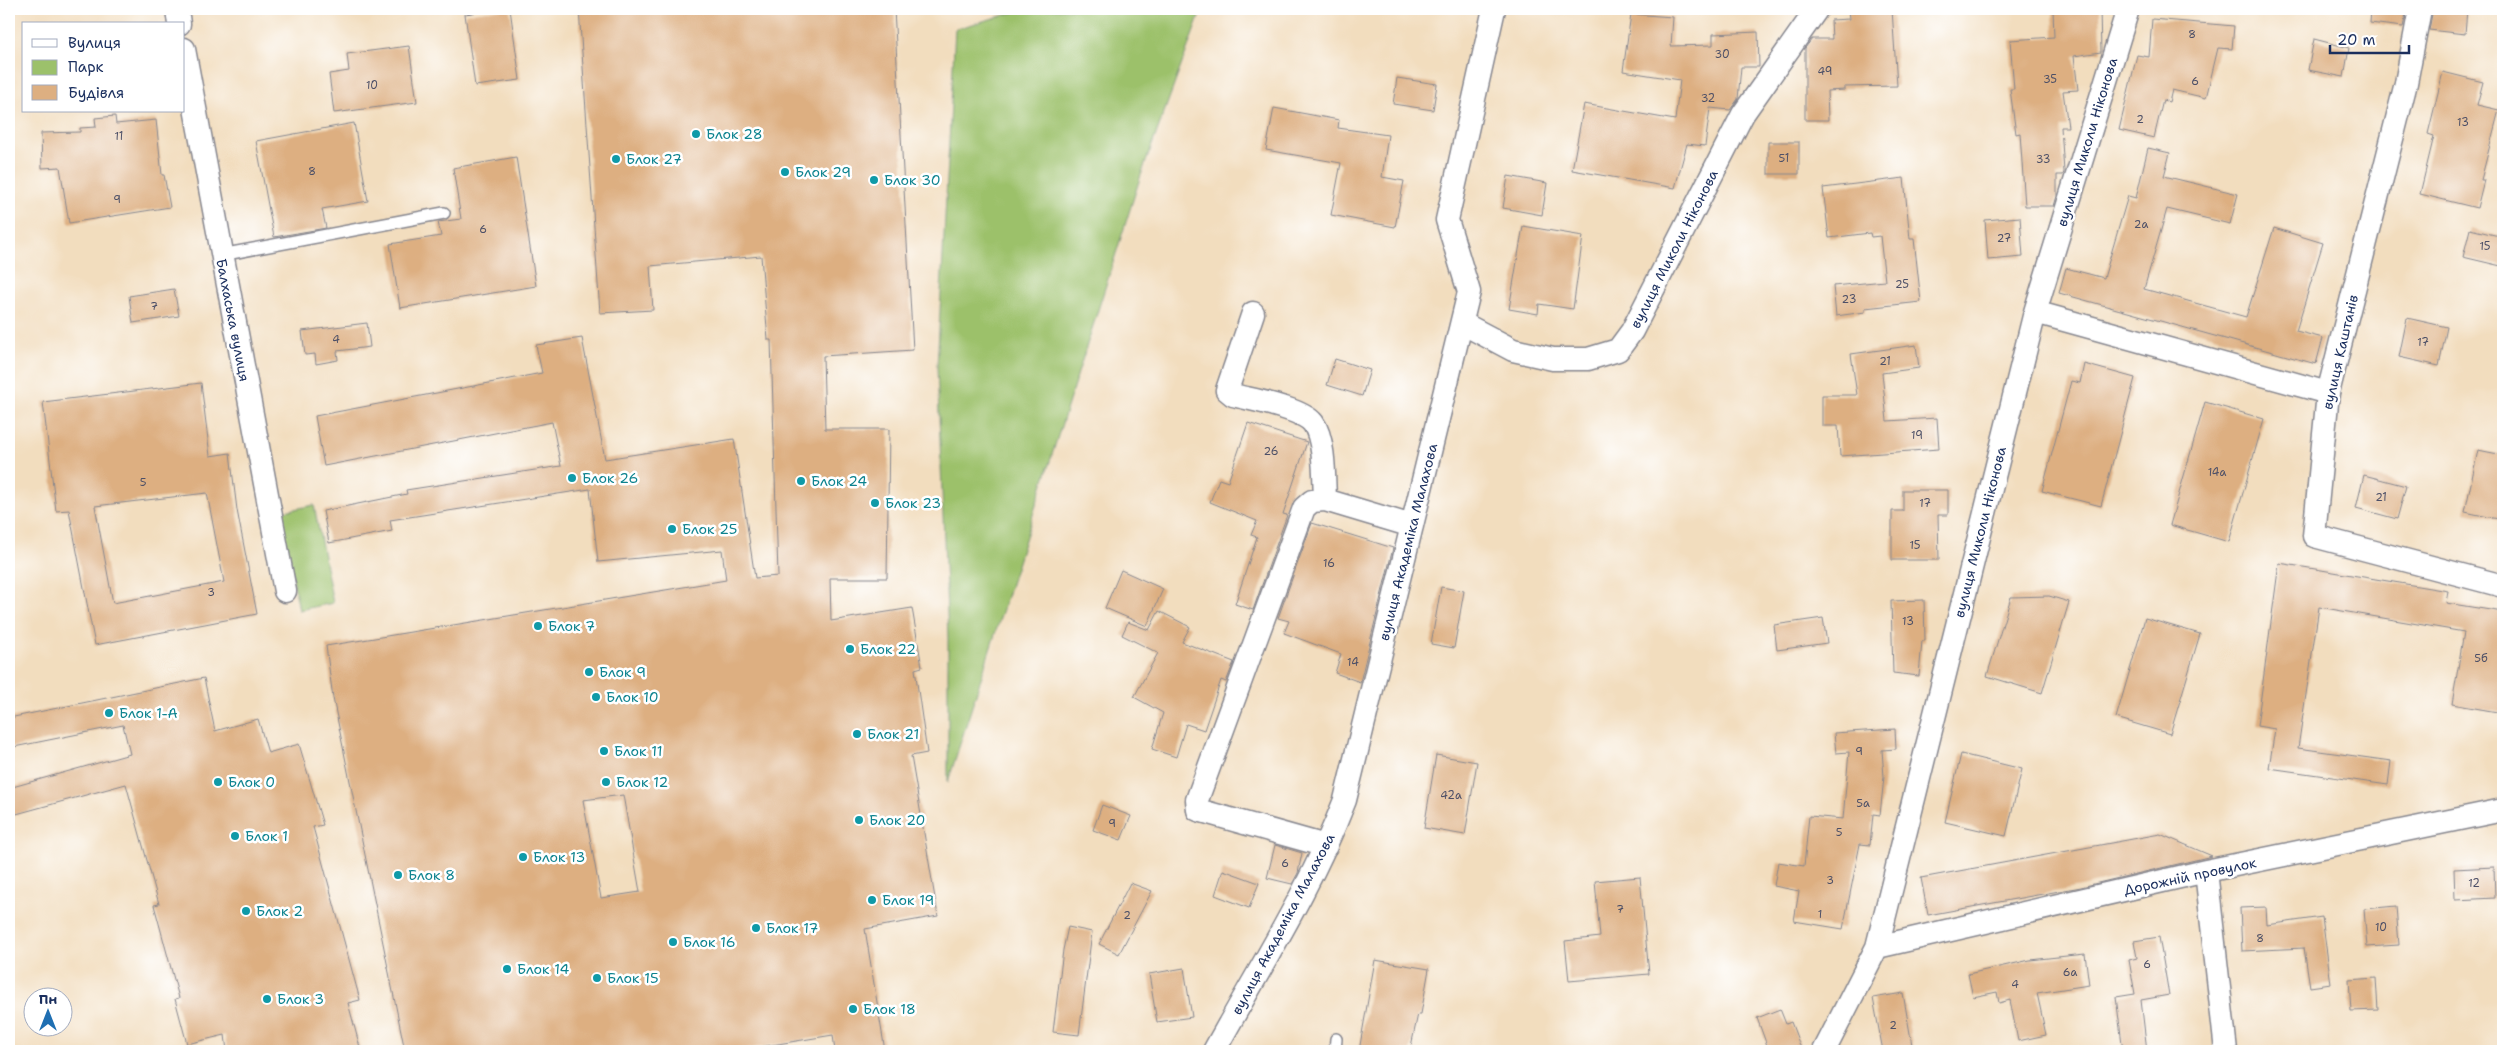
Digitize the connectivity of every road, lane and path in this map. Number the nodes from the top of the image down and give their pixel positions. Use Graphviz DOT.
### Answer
graph roads {
  1 [pos="176,9"];
  2 [pos="1494,9"];
  3 [pos="1817,9"];
  4 [pos="2128,9"];
  5 [pos="2420,9"];
  6 [pos="179,22"];
  7 [pos="185,55"];
  8 [pos="444,213"];
  9 [pos="221,255"];
  10 [pos="2035,312"];
  11 [pos="1253,313"];
  12 [pos="1462,324"];
  13 [pos="2328,393"];
  14 [pos="1325,500"];
  15 [pos="1412,526"];
  16 [pos="2503,586"];
  17 [pos="285,591"];
  18 [pos="2503,810"];
  19 [pos="1326,846"];
  20 [pos="2206,871"];
  21 [pos="1877,947"];
  22 [pos="1336,1039"];
  23 [pos="1214,1051"];
  24 [pos="1335,1051"];
  25 [pos="1824,1051"];
  26 [pos="2226,1051"];
  1 -- 6 [label="street"];
  2 -- 12 [label="street, вулиця Академіка Малахова"];
  3 -- 12 [label="street, вулиця Миколи Ніконова"];
  4 -- 10 [label="street, вулиця Миколи Ніконова"];
  5 -- 13 [label="street, вулиця Каштанів"];
  7 -- 9 [label="street, Балхаська вулиця"];
  8 -- 9 [label="lane"];
  9 -- 17 [label="street, Балхаська вулиця"];
  10 -- 13 [label="street"];
  10 -- 21 [label="street, вулиця Миколи Ніконова"];
  11 -- 14 [label="street"];
  12 -- 15 [label="street, вулиця Академіка Малахова"];
  13 -- 16 [label="street, вулиця Каштанів"];
  14 -- 15 [label="street"];
  14 -- 19 [label="street"];
  15 -- 19 [label="street, вулиця Академіка Малахова"];
  18 -- 20 [label="street, Дорожній провулок"];
  19 -- 23 [label="street, вулиця Академіка Малахова"];
  20 -- 21 [label="street, Дорожній провулок"];
  20 -- 26 [label="street"];
  21 -- 25 [label="street, вулиця Миколи Ніконова"];
  22 -- 24 [label="lane"];
}
